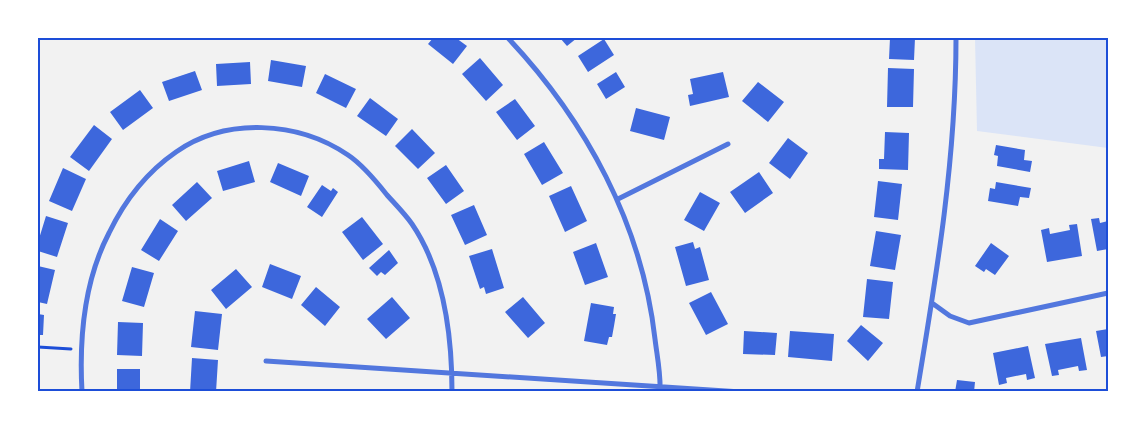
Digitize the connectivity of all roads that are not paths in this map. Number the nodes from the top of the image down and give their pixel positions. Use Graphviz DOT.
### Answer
graph roads {
  1 [pos="508,38"];
  2 [pos="956,38"];
  3 [pos="728,144"];
  4 [pos="618,199"];
  5 [pos="1108,293"];
  6 [pos="932,303"];
  7 [pos="266,361"];
  8 [pos="452,374"];
  9 [pos="660,389"];
  10 [pos="82,392"];
  11 [pos="452,392"];
  12 [pos="741,392"];
  13 [pos="917,392"];
  1 -- 4 [label="street"];
  2 -- 6 [label="street"];
  3 -- 4 [label="street"];
  4 -- 9 [label="street"];
  5 -- 6 [label="street"];
  6 -- 13 [label="street"];
  7 -- 8 [label="street"];
  8 -- 9 [label="street"];
  8 -- 10 [label="street"];
  8 -- 11 [label="street"];
  9 -- 12 [label="street"];
}
